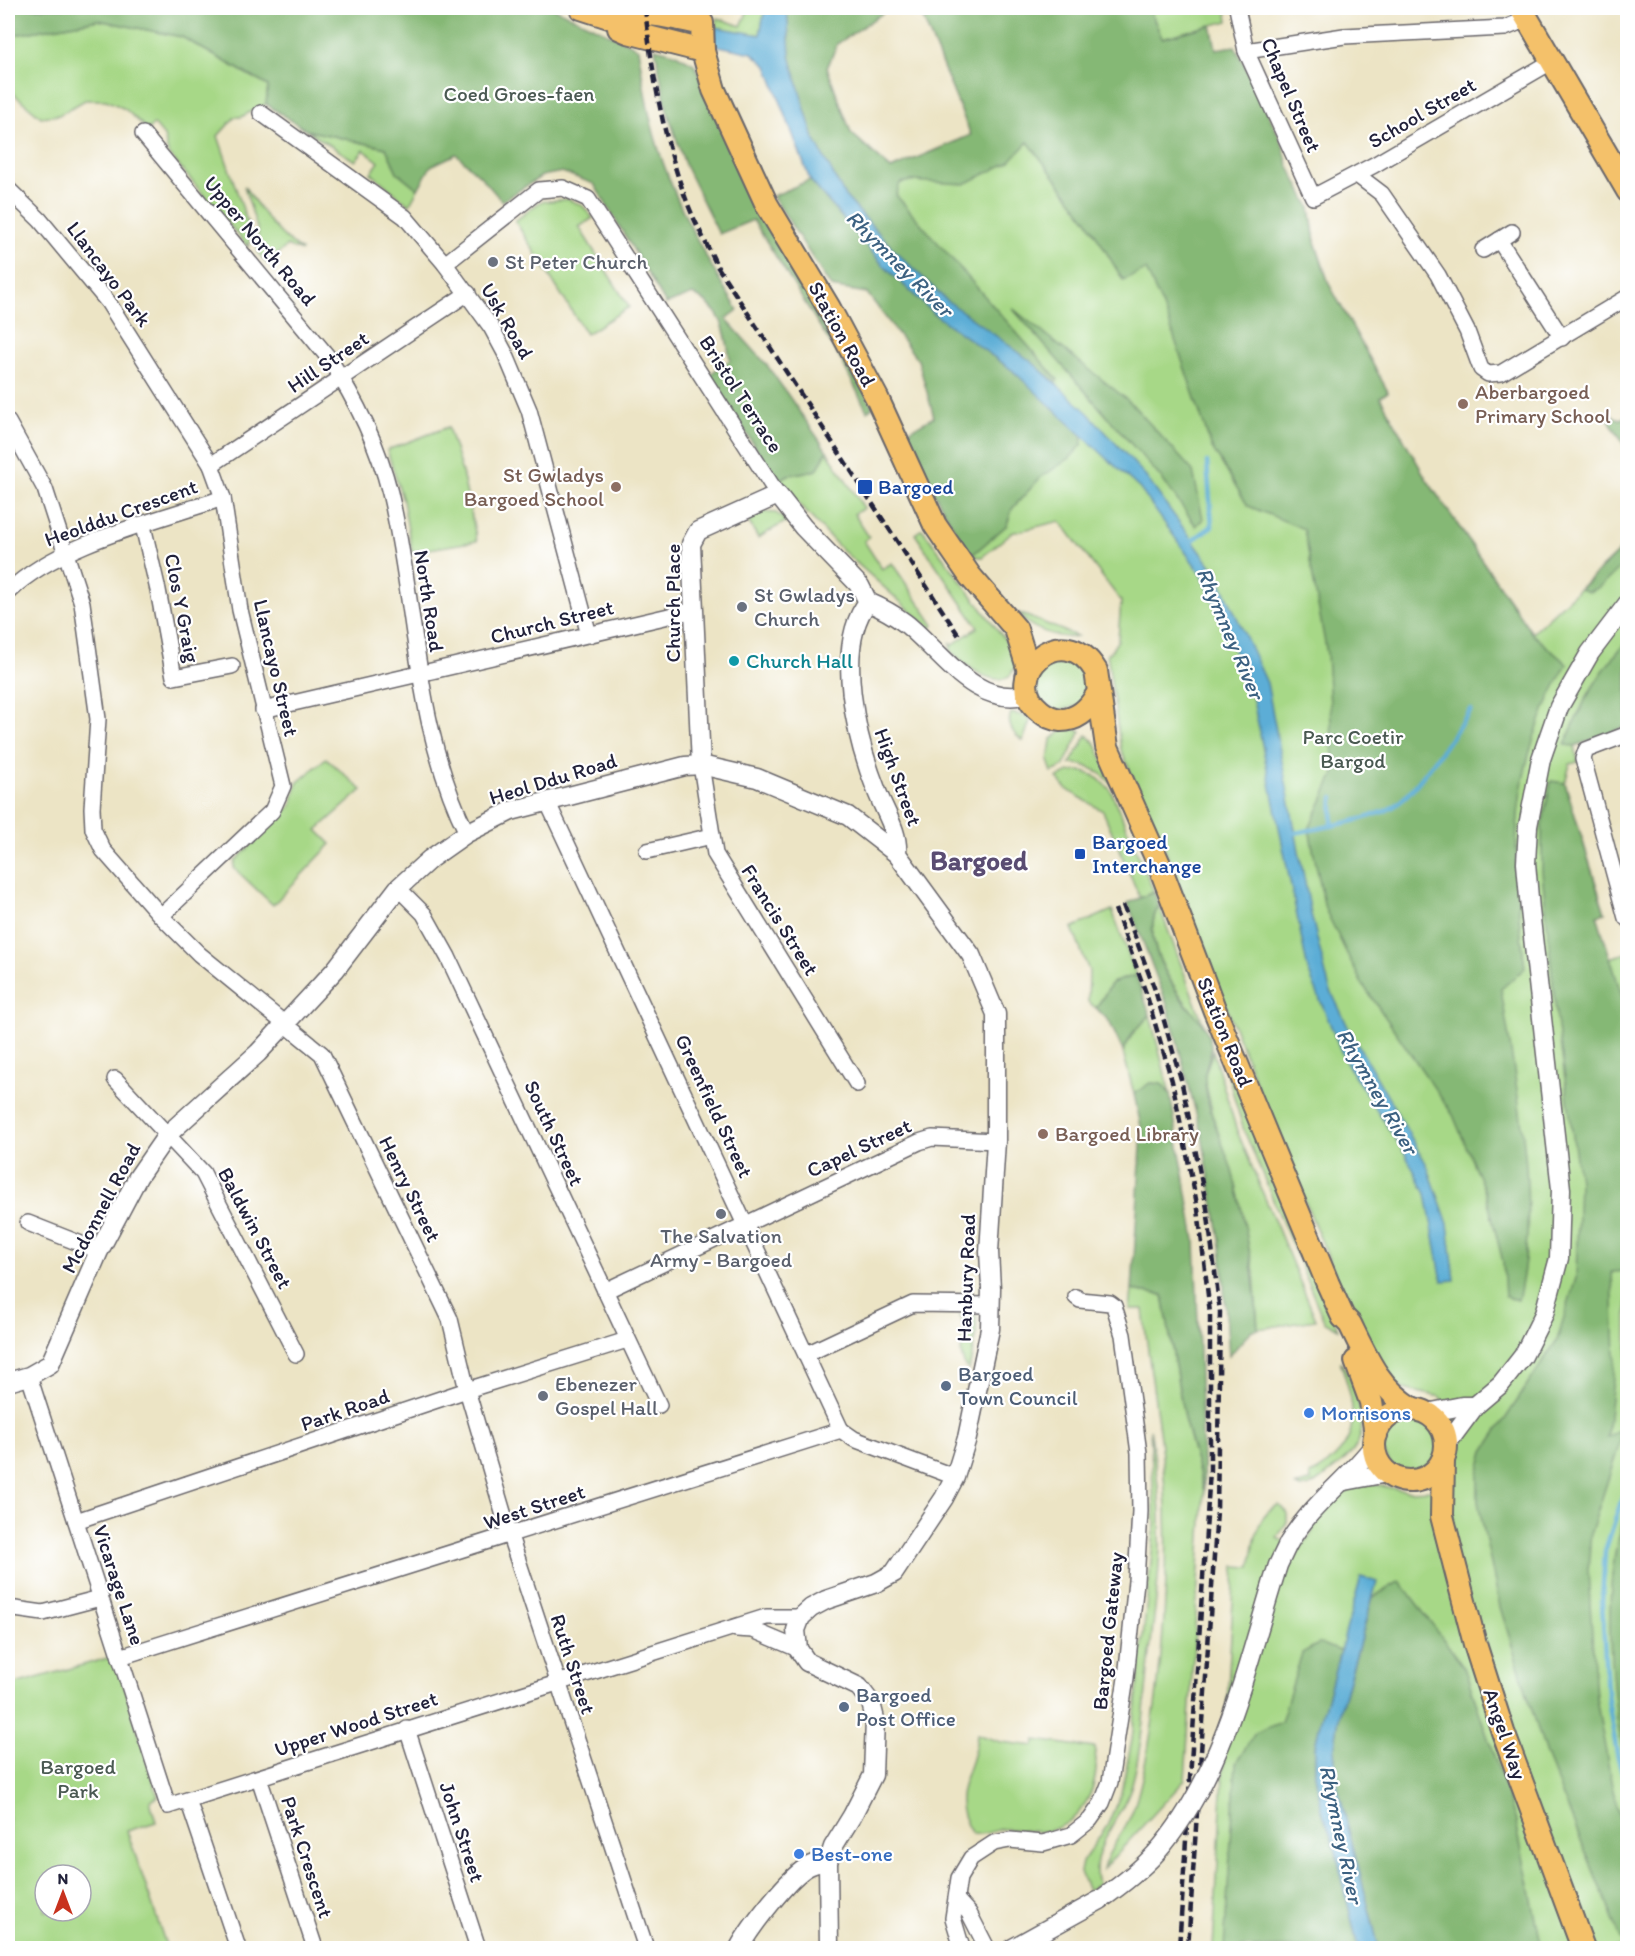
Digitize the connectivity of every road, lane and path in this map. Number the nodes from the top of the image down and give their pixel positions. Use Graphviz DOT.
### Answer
graph roads {
  1 [pos="582,8"];
  2 [pos="1237,8"];
  3 [pos="1524,14"];
  4 [pos="704,15"];
  5 [pos="618,20"];
  6 [pos="703,51"];
  7 [pos="1246,51"];
  8 [pos="1551,62"];
  9 [pos="261,113"];
  10 [pos="143,134"];
  11 [pos="1357,175"];
  12 [pos="8,189"];
  13 [pos="1628,192"];
  14 [pos="1313,196"];
  15 [pos="1484,250"];
  16 [pos="445,264"];
  17 [pos="468,293"];
  18 [pos="1628,297"];
  19 [pos="1562,338"];
  20 [pos="342,378"];
  21 [pos="166,393"];
  22 [pos="8,422"];
  23 [pos="211,465"];
  24 [pos="778,495"];
  25 [pos="223,498"];
  26 [pos="143,526"];
  27 [pos="67,552"];
  28 [pos="8,592"];
  29 [pos="868,602"];
  30 [pos="1628,603"];
  31 [pos="695,610"];
  32 [pos="1016,629"];
  33 [pos="589,635"];
  34 [pos="1056,648"];
  35 [pos="231,666"];
  36 [pos="1029,671"];
  37 [pos="420,674"];
  38 [pos="1028,694"];
  39 [pos="1097,695"];
  40 [pos="263,710"];
  41 [pos="1072,718"];
  42 [pos="1628,734"];
  43 [pos="1107,747"];
  44 [pos="701,765"];
  45 [pos="547,801"];
  46 [pos="466,833"];
  47 [pos="712,836"];
  48 [pos="647,851"];
  49 [pos="897,854"];
  50 [pos="398,888"];
  51 [pos="161,916"];
  52 [pos="1626,918"];
  53 [pos="996,1014"];
  54 [pos="286,1023"];
  55 [pos="115,1079"];
  56 [pos="857,1084"];
  57 [pos="167,1135"];
  58 [pos="996,1141"];
  59 [pos="28,1223"];
  60 [pos="746,1224"];
  61 [pos="99,1251"];
  62 [pos="605,1291"];
  63 [pos="1076,1297"];
  64 [pos="991,1305"];
  65 [pos="1343,1317"];
  66 [pos="627,1340"];
  67 [pos="296,1354"];
  68 [pos="807,1354"];
  69 [pos="29,1376"];
  70 [pos="8,1382"];
  71 [pos="467,1390"];
  72 [pos="659,1405"];
  73 [pos="1475,1406"];
  74 [pos="1420,1411"];
  75 [pos="842,1430"];
  76 [pos="1375,1440"];
  77 [pos="1445,1453"];
  78 [pos="1387,1473"];
  79 [pos="954,1477"];
  80 [pos="1345,1481"];
  81 [pos="1410,1481"];
  82 [pos="1442,1516"];
  83 [pos="76,1521"];
  84 [pos="510,1536"];
  85 [pos="100,1598"];
  86 [pos="8,1608"];
  87 [pos="801,1617"];
  88 [pos="733,1628"];
  89 [pos="798,1649"];
  90 [pos="120,1657"];
  91 [pos="557,1684"];
  92 [pos="406,1729"];
  93 [pos="259,1778"];
  94 [pos="188,1800"];
  95 [pos="168,1806"];
  96 [pos="828,1862"];
  97 [pos="957,1900"];
  98 [pos="238,1948"];
  99 [pos="315,1948"];
  100 [pos="478,1948"];
  101 [pos="646,1948"];
  102 [pos="739,1948"];
  103 [pos="829,1948"];
  104 [pos="962,1948"];
  105 [pos="987,1948"];
  106 [pos="1013,1948"];
  107 [pos="1582,1948"];
  1 -- 5 [label="main road"];
  2 -- 7 [label="street, Chapel Street"];
  3 -- 7 [label="street"];
  3 -- 8 [label="main road"];
  4 -- 5 [label="main road"];
  4 -- 6 [label="main road, Station Road"];
  5 -- 6 [label="main road"];
  6 -- 32 [label="main road, Station Road"];
  7 -- 14 [label="street, Chapel Street"];
  8 -- 11 [label="street, School Street"];
  8 -- 13 [label="main road"];
  9 -- 16 [label="street, Usk Road"];
  10 -- 20 [label="street, Upper North Road"];
  11 -- 14 [label="street, School Street"];
  11 -- 19 [label="street"];
  12 -- 21 [label="street, Llancayo Park"];
  15 -- 19 [label="street"];
  16 -- 17 [label="street, Usk Road"];
  16 -- 24 [label="street, Bristol Terrace"];
  17 -- 20 [label="street, Hill Street"];
  17 -- 33 [label="street, Usk Road"];
  18 -- 19 [label="street"];
  20 -- 23 [label="street, Hill Street"];
  20 -- 37 [label="street, North Road"];
  21 -- 23 [label="street, Llancayo Street"];
  22 -- 27 [label="street, Henry Street"];
  23 -- 25 [label="street, Llancayo Street"];
  24 -- 29 [label="street, Bristol Terrace"];
  24 -- 31 [label="street, Church Place"];
  25 -- 26 [label="street, Heolddu Crescent"];
  25 -- 40 [label="street, Llancayo Street"];
  26 -- 27 [label="street, Heolddu Crescent"];
  26 -- 35 [label="street, Clos Y Graig"];
  27 -- 28 [label="street, Heolddu Crescent"];
  27 -- 51 [label="street, Henry Street"];
  29 -- 38 [label="street"];
  29 -- 49 [label="street, High Street"];
  30 -- 73 [label="street"];
  31 -- 33 [label="street, Church Street"];
  31 -- 44 [label="street, Church Place"];
  32 -- 34 [label="main road, Station Road"];
  32 -- 36 [label="main road, Station Road"];
  33 -- 37 [label="street, Church Street"];
  34 -- 36 [label="main road"];
  34 -- 39 [label="main road, Station Road"];
  36 -- 38 [label="main road, Station Road"];
  37 -- 40 [label="street, Church Street"];
  37 -- 46 [label="street, North Road"];
  38 -- 41 [label="main road, Station Road"];
  39 -- 41 [label="main road"];
  39 -- 43 [label="main road, Station Road"];
  40 -- 51 [label="street, Llancayo Street"];
  41 -- 43 [label="main road, Station Road"];
  42 -- 52 [label="street"];
  43 -- 65 [label="main road, Station Road"];
  44 -- 45 [label="street, Heol Ddu Road"];
  44 -- 47 [label="street, Francis Street"];
  44 -- 49 [label="street"];
  45 -- 46 [label="street, Heol Ddu Road"];
  45 -- 60 [label="street, Greenfield Street"];
  46 -- 50 [label="street, Heol Ddu Road"];
  47 -- 48 [label="street"];
  47 -- 56 [label="street, Francis Street"];
  49 -- 53 [label="street, High Street"];
  50 -- 54 [label="street, Heol Ddu Road"];
  50 -- 62 [label="street, South Street"];
  51 -- 54 [label="street, Henry Street"];
  53 -- 58 [label="street, Hanbury Road"];
  54 -- 57 [label="street, Mcdonnell Road"];
  54 -- 71 [label="street, Henry Street"];
  55 -- 57 [label="street, Baldwin Street"];
  57 -- 61 [label="street, Mcdonnell Road"];
  57 -- 67 [label="street, Baldwin Street"];
  58 -- 60 [label="street, Capel Street"];
  58 -- 64 [label="street, Hanbury Road"];
  59 -- 61 [label="street"];
  60 -- 62 [label="street, Capel Street"];
  60 -- 68 [label="street, Greenfield Street"];
  61 -- 69 [label="street, Mcdonnell Road"];
  62 -- 66 [label="street, South Street"];
  63 -- 97 [label="street, Bargoed Gateway"];
  64 -- 68 [label="street"];
  64 -- 79 [label="street, Hanbury Road"];
  65 -- 74 [label="main road, Station Road"];
  65 -- 76 [label="main road, Station Road"];
  66 -- 71 [label="street, Park Road"];
  66 -- 72 [label="street, South Street"];
  68 -- 75 [label="street, Greenfield Street"];
  69 -- 70 [label="street, Mcdonnell Road"];
  69 -- 83 [label="street, Vicarage Lane"];
  71 -- 83 [label="street, Park Road"];
  71 -- 84 [label="street, Ruth Street"];
  73 -- 74 [label="street"];
  73 -- 77 [label="street"];
  74 -- 76 [label="main road"];
  74 -- 77 [label="main road"];
  75 -- 79 [label="street"];
  75 -- 84 [label="street, West Street"];
  76 -- 78 [label="main road"];
  76 -- 80 [label="street"];
  77 -- 81 [label="main road"];
  77 -- 82 [label="main road, Angel Way"];
  78 -- 80 [label="street"];
  78 -- 81 [label="main road"];
  79 -- 87 [label="street, Hanbury Road"];
  80 -- 106 [label="street, bridge"];
  81 -- 82 [label="main road, Angel Way"];
  82 -- 107 [label="main road, Angel Way"];
  83 -- 85 [label="street, Vicarage Lane"];
  84 -- 90 [label="street, West Street"];
  84 -- 91 [label="street, Ruth Street"];
  85 -- 86 [label="street"];
  85 -- 90 [label="street, Vicarage Lane"];
  87 -- 88 [label="street, Upper Wood Street"];
  87 -- 89 [label="street"];
  88 -- 89 [label="street"];
  88 -- 91 [label="street, Upper Wood Street"];
  89 -- 96 [label="street"];
  90 -- 95 [label="street, Vicarage Lane"];
  91 -- 92 [label="street, Upper Wood Street"];
  91 -- 101 [label="street, Ruth Street"];
  92 -- 93 [label="street, Upper Wood Street"];
  92 -- 100 [label="street, John Street"];
  93 -- 94 [label="street, Upper Wood Street"];
  93 -- 99 [label="street, Park Crescent"];
  94 -- 95 [label="street, Upper Wood Street"];
  94 -- 98 [label="street"];
  96 -- 102 [label="street"];
  96 -- 103 [label="street"];
  97 -- 104 [label="street, Bargoed Gateway"];
  97 -- 105 [label="street"];
}
